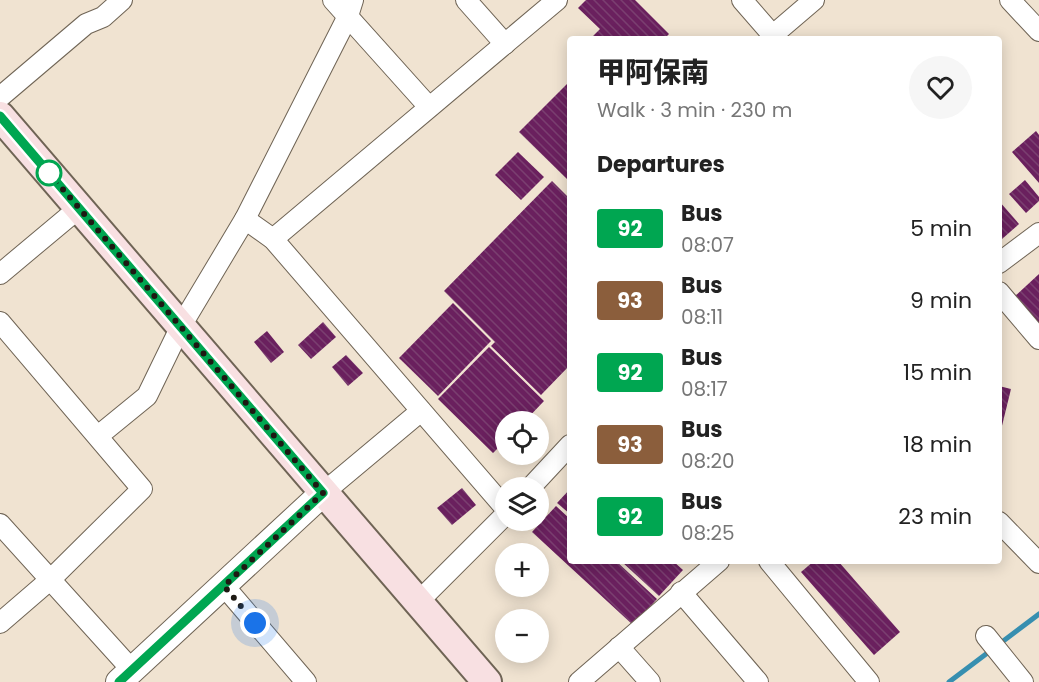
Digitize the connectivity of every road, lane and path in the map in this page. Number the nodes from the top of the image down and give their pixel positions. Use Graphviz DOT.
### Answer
graph roads {
  1 [pos="122,0"];
  2 [pos="333,0"];
  3 [pos="466,0"];
  4 [pos="557,0"];
  5 [pos="742,0"];
  6 [pos="814,0"];
  7 [pos="1013,1"];
  8 [pos="351,8"];
  9 [pos="1039,31"];
  10 [pos="774,36"];
  11 [pos="776,36"];
  12 [pos="505,44"];
  13 [pos="0,98"];
  14 [pos="429,107"];
  15 [pos="0,116"];
  16 [pos="79,208"];
  17 [pos="245,219"];
  18 [pos="1039,233"];
  19 [pos="273,239"];
  20 [pos="1002,261"];
  21 [pos="0,274"];
  22 [pos="1002,296"];
  23 [pos="0,322"];
  24 [pos="181,326"];
  25 [pos="1039,339"];
  26 [pos="421,411"];
  27 [pos="98,436"];
  28 [pos="567,448"];
  29 [pos="540,477"];
  30 [pos="323,493"];
  31 [pos="495,496"];
  32 [pos="0,524"];
  33 [pos="495,525"];
  34 [pos="1002,525"];
  35 [pos="1039,563"];
  36 [pos="715,564"];
  37 [pos="771,564"];
  38 [pos="51,579"];
  39 [pos="224,586"];
  40 [pos="681,592"];
  41 [pos="419,601"];
  42 [pos="0,623"];
  43 [pos="986,636"];
  44 [pos="619,647"];
  45 [pos="126,676"];
  46 [pos="302,680"];
  47 [pos="487,682"];
  48 [pos="579,682"];
  49 [pos="650,682"];
  50 [pos="758,682"];
  51 [pos="869,682"];
  52 [pos="1023,682"];
  1 -- 13 [label="street"];
  2 -- 8 [label="street"];
  3 -- 12 [label="street"];
  4 -- 12 [label="street"];
  5 -- 10 [label="street"];
  6 -- 11 [label="street"];
  7 -- 9 [label="street"];
  8 -- 14 [label="street"];
  8 -- 17 [label="street"];
  12 -- 14 [label="street"];
  14 -- 19 [label="street"];
  15 -- 16 [label="main road"];
  16 -- 21 [label="street"];
  16 -- 24 [label="main road"];
  17 -- 19 [label="street"];
  17 -- 24 [label="street"];
  18 -- 20 [label="street"];
  19 -- 26 [label="street"];
  22 -- 25 [label="street"];
  23 -- 27 [label="street"];
  24 -- 27 [label="street"];
  24 -- 30 [label="main road"];
  26 -- 30 [label="street"];
  26 -- 31 [label="street"];
  27 -- 38 [label="street"];
  28 -- 29 [label="street"];
  30 -- 39 [label="street"];
  30 -- 41 [label="main road"];
  32 -- 38 [label="street"];
  33 -- 41 [label="street"];
  34 -- 35 [label="street"];
  36 -- 40 [label="street"];
  37 -- 51 [label="street"];
  38 -- 42 [label="street"];
  38 -- 45 [label="street"];
  39 -- 45 [label="street"];
  39 -- 46 [label="street"];
  40 -- 44 [label="street"];
  40 -- 50 [label="street"];
  41 -- 47 [label="main road"];
  43 -- 52 [label="street"];
  44 -- 48 [label="street"];
  44 -- 49 [label="street"];
}
